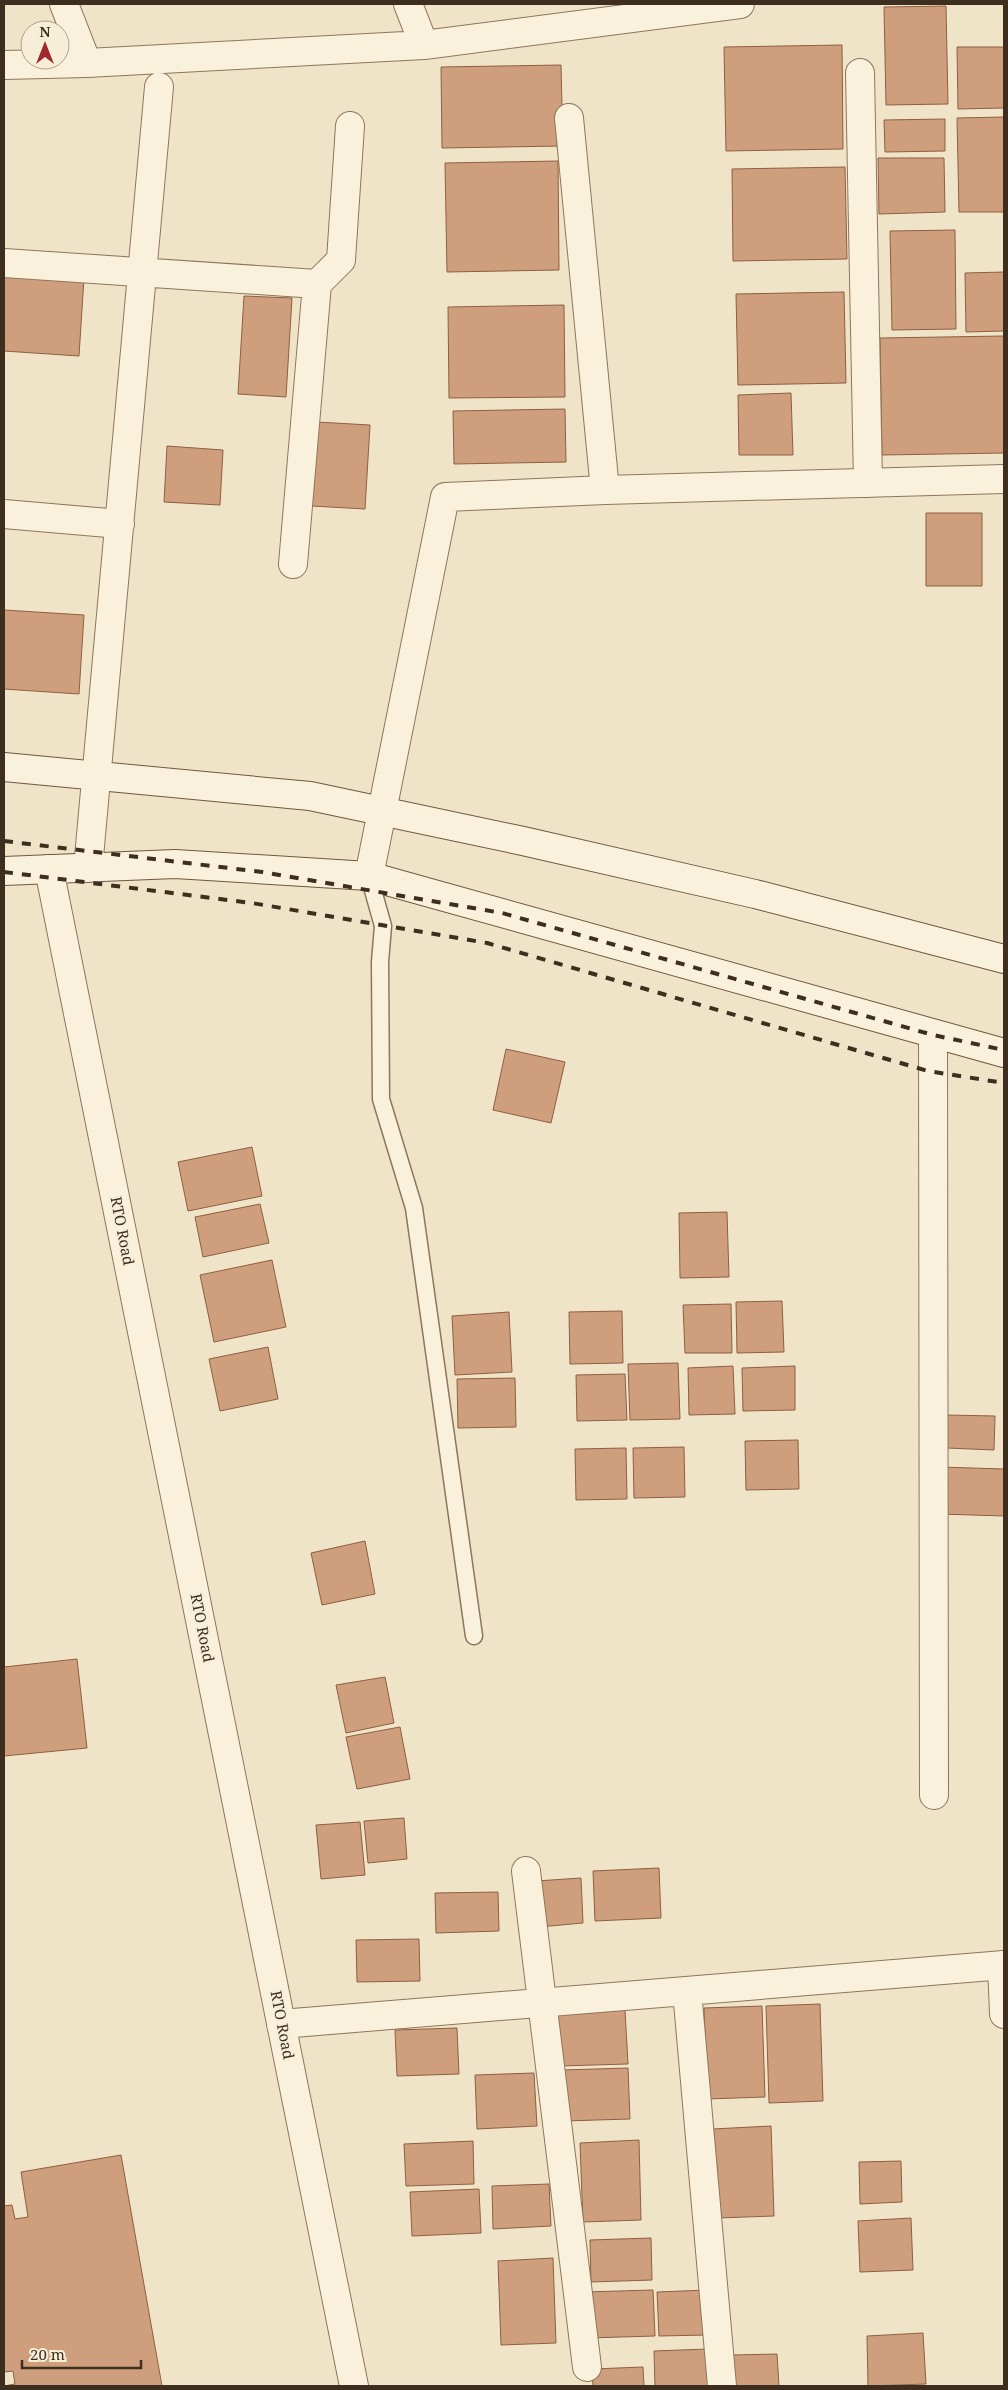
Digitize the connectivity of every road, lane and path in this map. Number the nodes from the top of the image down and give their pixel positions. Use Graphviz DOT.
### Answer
graph roads {
  1 [pos="64,4"];
  2 [pos="408,4"];
  3 [pos="740,4"];
  4 [pos="424,45"];
  5 [pos="87,63"];
  6 [pos="4,65"];
  7 [pos="860,72"];
  8 [pos="159,87"];
  9 [pos="568,118"];
  10 [pos="350,126"];
  11 [pos="4,263"];
  12 [pos="142,272"];
  13 [pos="318,284"];
  14 [pos="1004,479"];
  15 [pos="868,483"];
  16 [pos="605,490"];
  17 [pos="4,514"];
  18 [pos="120,524"];
  19 [pos="293,564"];
  20 [pos="4,767"];
  21 [pos="97,776"];
  22 [pos="382,812"];
  23 [pos="88,868"];
  24 [pos="49,869"];
  25 [pos="4,871"];
  26 [pos="369,876"];
  27 [pos="1004,958"];
  28 [pos="933,1034"];
  29 [pos="1004,1053"];
  30 [pos="474,1636"];
  31 [pos="934,1795"];
  32 [pos="526,1870"];
  33 [pos="1003,1965"];
  34 [pos="687,1991"];
  35 [pos="542,2002"];
  36 [pos="1004,2014"];
  37 [pos="281,2024"];
  38 [pos="587,2367"];
  39 [pos="354,2386"];
  40 [pos="722,2386"];
  1 -- 5 [label="street"];
  2 -- 4 [label="street"];
  3 -- 4 [label="street"];
  4 -- 5 [label="street"];
  5 -- 6 [label="street"];
  7 -- 15 [label="street"];
  8 -- 12 [label="street"];
  9 -- 16 [label="street"];
  10 -- 13 [label="street"];
  11 -- 12 [label="street"];
  12 -- 13 [label="street"];
  12 -- 18 [label="street"];
  13 -- 19 [label="street"];
  14 -- 15 [label="street"];
  15 -- 16 [label="street"];
  16 -- 22 [label="street"];
  17 -- 18 [label="street"];
  18 -- 21 [label="street"];
  20 -- 21 [label="street"];
  21 -- 22 [label="street"];
  21 -- 23 [label="street"];
  22 -- 26 [label="street"];
  22 -- 27 [label="street"];
  23 -- 24 [label="street"];
  23 -- 26 [label="street"];
  24 -- 25 [label="street"];
  24 -- 37 [label="street, RTO Road"];
  26 -- 28 [label="street"];
  26 -- 30 [label="lane"];
  28 -- 29 [label="street"];
  28 -- 31 [label="street"];
  32 -- 35 [label="street"];
  33 -- 34 [label="street"];
  33 -- 36 [label="street"];
  34 -- 35 [label="street"];
  34 -- 40 [label="street"];
  35 -- 37 [label="street"];
  35 -- 38 [label="street"];
  37 -- 39 [label="street, RTO Road"];
}
